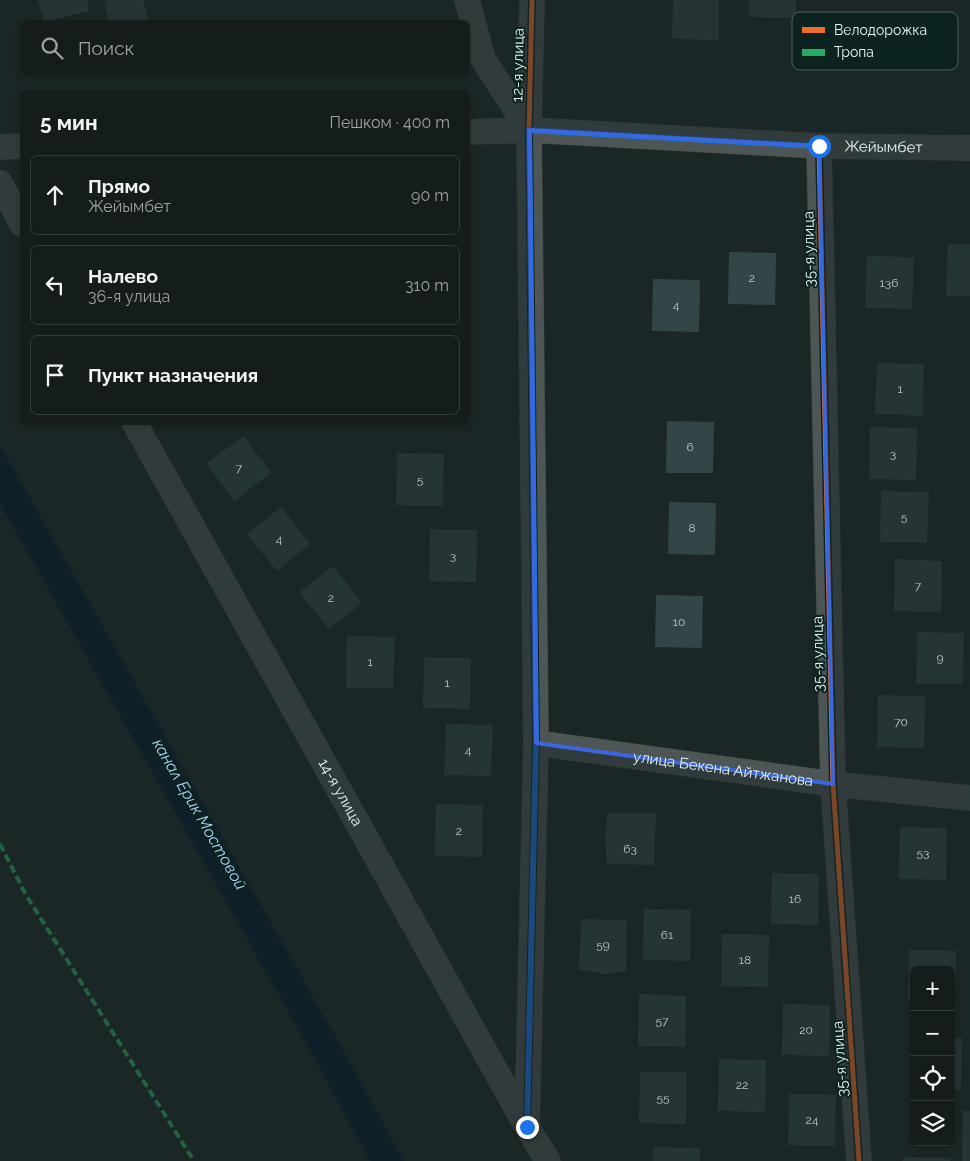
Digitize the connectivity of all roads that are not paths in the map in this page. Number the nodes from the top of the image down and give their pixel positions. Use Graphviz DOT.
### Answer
graph roads {
  1 [pos="467,0"];
  2 [pos="532,0"];
  3 [pos="529,130"];
  4 [pos="470,132"];
  5 [pos="20,146"];
  6 [pos="819,146"];
  7 [pos="0,147"];
  8 [pos="970,148"];
  9 [pos="0,183"];
  10 [pos="20,220"];
  11 [pos="136,425"];
  12 [pos="536,743"];
  13 [pos="833,784"];
  14 [pos="970,798"];
  15 [pos="527,1127"];
  16 [pos="548,1161"];
  17 [pos="860,1161"];
  1 -- 3 [label="street"];
  2 -- 3 [label="street, 12-я улица"];
  3 -- 4 [label="street, Жейымбет"];
  3 -- 6 [label="street, Жейымбет"];
  3 -- 12 [label="street, 12-я улица"];
  5 -- 7 [label="street"];
  6 -- 8 [label="street, Жейымбет"];
  6 -- 13 [label="street, 35-я улица"];
  9 -- 10 [label="street"];
  11 -- 15 [label="street, 14-я улица"];
  12 -- 13 [label="street, улица Бекена Айтжанова"];
  12 -- 15 [label="street, 12-я улица"];
  13 -- 14 [label="street, улица Бекена Айтжанова"];
  13 -- 17 [label="street, 35-я улица"];
  15 -- 16 [label="street, 14-я улица"];
}
